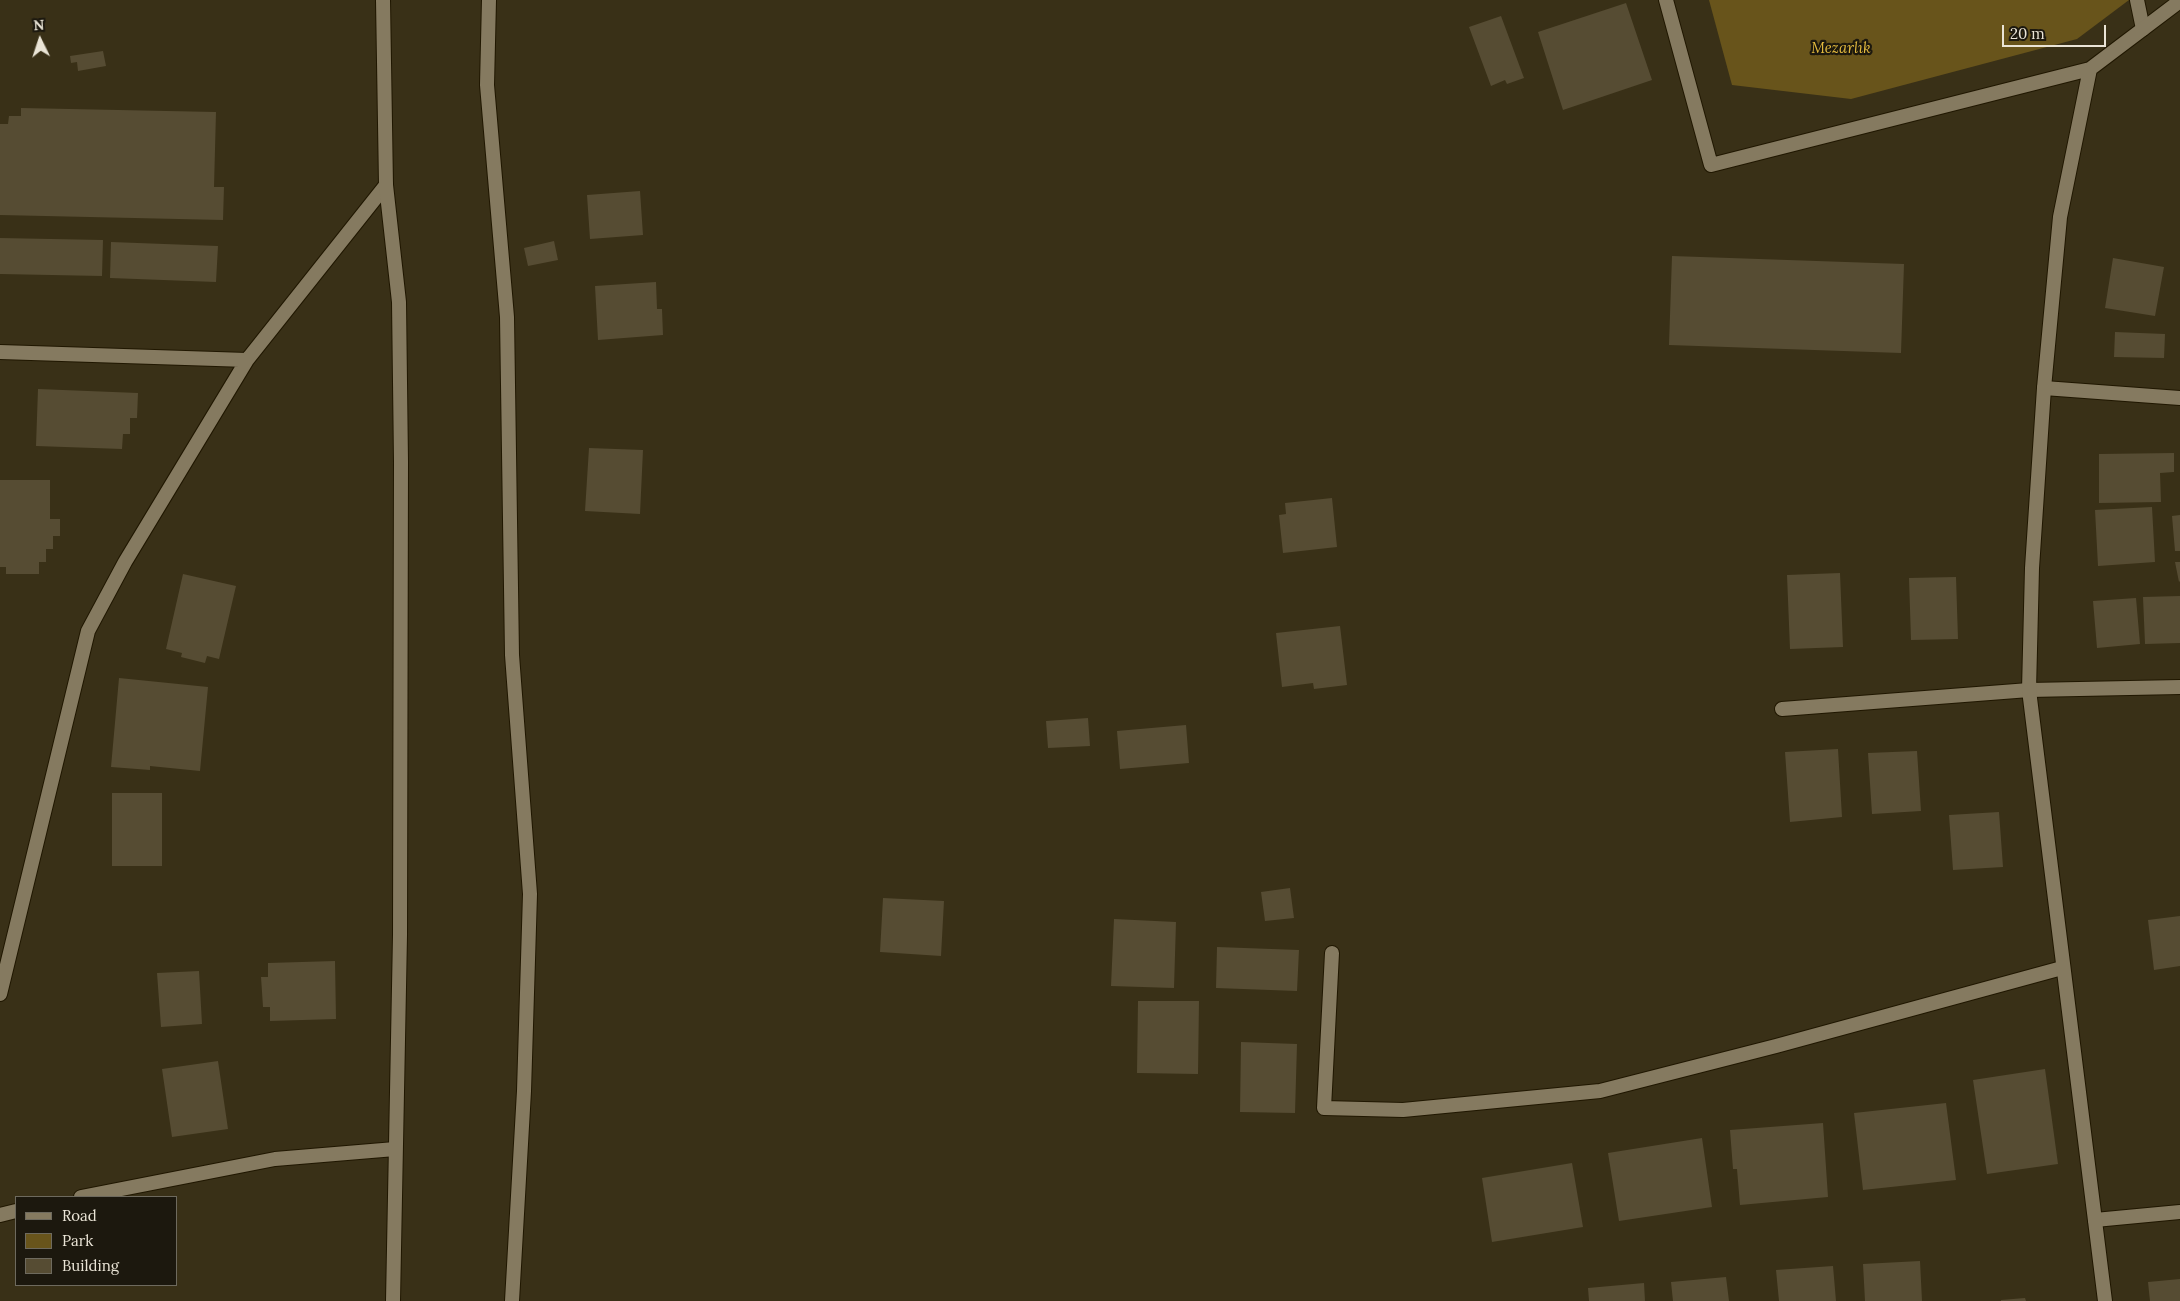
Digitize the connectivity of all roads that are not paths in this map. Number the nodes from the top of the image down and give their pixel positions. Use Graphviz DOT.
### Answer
graph roads {
  1 [pos="382,0"];
  2 [pos="489,0"];
  3 [pos="1666,0"];
  4 [pos="2137,0"];
  5 [pos="2180,1"];
  6 [pos="2143,29"];
  7 [pos="2090,69"];
  8 [pos="386,185"];
  9 [pos="0,352"];
  10 [pos="247,360"];
  11 [pos="2044,388"];
  12 [pos="2180,398"];
  13 [pos="2180,687"];
  14 [pos="2028,690"];
  15 [pos="1782,709"];
  16 [pos="1332,953"];
  17 [pos="2062,968"];
  18 [pos="0,994"];
  19 [pos="395,1149"];
  20 [pos="86,1196"];
  21 [pos="15,1211"];
  22 [pos="2180,1212"];
  23 [pos="0,1215"];
  24 [pos="2095,1220"];
  25 [pos="393,1301"];
  26 [pos="512,1301"];
  27 [pos="2105,1301"];
  1 -- 8 [label="street"];
  2 -- 26 [label="street"];
  3 -- 7 [label="street"];
  4 -- 6 [label="street"];
  5 -- 6 [label="street"];
  6 -- 7 [label="street"];
  7 -- 11 [label="street"];
  8 -- 10 [label="street"];
  8 -- 19 [label="street"];
  9 -- 10 [label="street"];
  10 -- 18 [label="street"];
  11 -- 12 [label="street"];
  11 -- 14 [label="street"];
  13 -- 14 [label="street"];
  14 -- 15 [label="street"];
  14 -- 17 [label="street"];
  16 -- 17 [label="street"];
  17 -- 24 [label="street"];
  19 -- 20 [label="street"];
  19 -- 25 [label="street"];
  21 -- 23 [label="street"];
  22 -- 24 [label="street"];
  24 -- 27 [label="street"];
}
